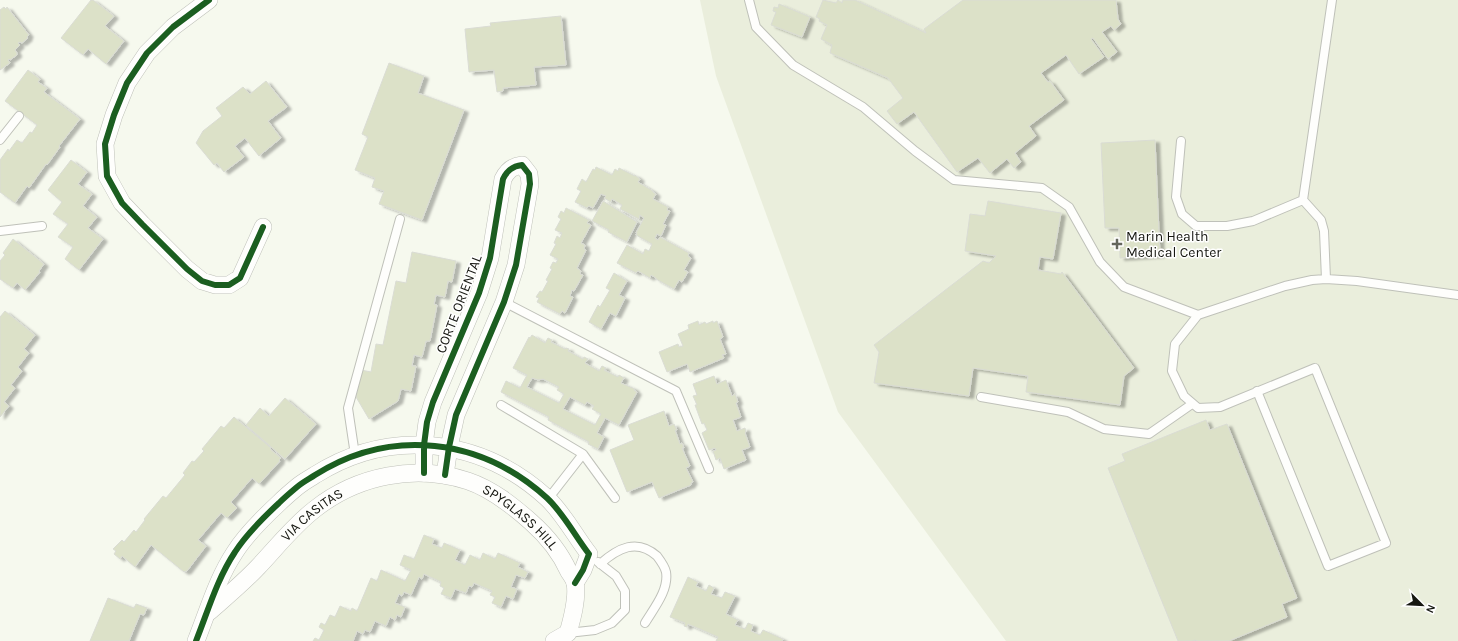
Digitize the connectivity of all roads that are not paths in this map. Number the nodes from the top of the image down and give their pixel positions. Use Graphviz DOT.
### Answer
graph roads {
  1 [pos="209,0"];
  2 [pos="749,0"];
  3 [pos="1332,0"];
  4 [pos="19,116"];
  5 [pos="0,140"];
  6 [pos="1181,141"];
  7 [pos="1303,200"];
  8 [pos="400,219"];
  9 [pos="42,226"];
  10 [pos="263,227"];
  11 [pos="0,231"];
  12 [pos="1326,279"];
  13 [pos="1458,295"];
  14 [pos="504,302"];
  15 [pos="1198,315"];
  16 [pos="1258,391"];
  17 [pos="981,397"];
  18 [pos="1192,404"];
  19 [pos="501,406"];
  20 [pos="424,445"];
  21 [pos="448,448"];
  22 [pos="583,454"];
  23 [pos="355,455"];
  24 [pos="709,469"];
  25 [pos="424,473"];
  26 [pos="445,475"];
  27 [pos="615,498"];
  28 [pos="548,499"];
  29 [pos="595,559"];
  30 [pos="575,583"];
  31 [pos="207,613"];
  32 [pos="645,623"];
  33 [pos="566,638"];
  34 [pos="196,641"];
  1 -- 10 [label="street"];
  2 -- 15 [label="lane"];
  3 -- 7 [label="lane"];
  4 -- 5 [label="lane"];
  6 -- 7 [label="lane"];
  7 -- 12 [label="lane"];
  8 -- 23 [label="lane"];
  9 -- 11 [label="lane"];
  12 -- 13 [label="lane"];
  12 -- 15 [label="lane"];
  14 -- 20 [label="street, CORTE ORIENTAL"];
  14 -- 21 [label="street, CORTE ORIENTAL"];
  14 -- 24 [label="lane"];
  15 -- 18 [label="lane"];
  16 -- 16 [label="lane"];
  16 -- 18 [label="lane"];
  17 -- 18 [label="lane"];
  19 -- 22 [label="lane"];
  20 -- 21 [label="street, VIA CASITAS"];
  20 -- 23 [label="street, VIA CASITAS"];
  20 -- 25 [label="street, CORTE ORIENTAL"];
  21 -- 26 [label="street, CORTE ORIENTAL"];
  21 -- 28 [label="street, SPYGLASS HILL"];
  22 -- 27 [label="lane"];
  22 -- 28 [label="lane"];
  23 -- 31 [label="street, VIA CASITAS"];
  25 -- 26 [label="street, VIA CASITAS"];
  25 -- 31 [label="street, VIA CASITAS"];
  26 -- 30 [label="street, SPYGLASS HILL"];
  28 -- 29 [label="street, SPYGLASS HILL"];
  29 -- 30 [label="street"];
  29 -- 32 [label="lane"];
  29 -- 33 [label="lane"];
  30 -- 33 [label="street"];
  31 -- 34 [label="street, VIA CASITAS"];
}
